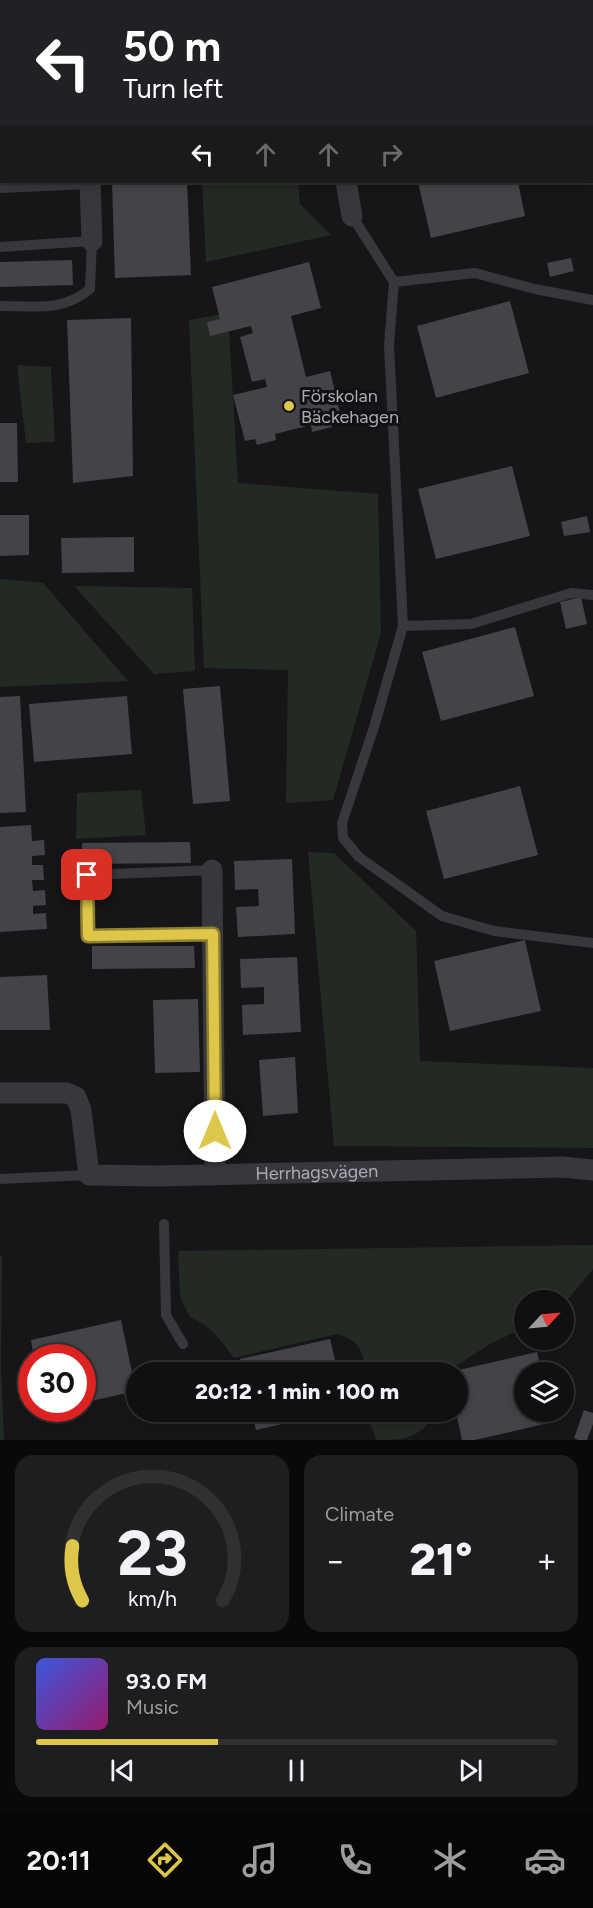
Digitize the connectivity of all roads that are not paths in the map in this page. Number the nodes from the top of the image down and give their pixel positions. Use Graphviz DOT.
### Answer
graph roads {
  1 [pos="90,183"];
  2 [pos="346,183"];
  3 [pos="0,188"];
  4 [pos="352,216"];
  5 [pos="92,241"];
  6 [pos="0,247"];
  7 [pos="394,282"];
  8 [pos="593,300"];
  9 [pos="0,306"];
  10 [pos="593,595"];
  11 [pos="403,626"];
  12 [pos="212,870"];
  13 [pos="213,934"];
  14 [pos="593,943"];
  15 [pos="0,1093"];
  16 [pos="593,1170"];
  17 [pos="89,1174"];
  18 [pos="215,1175"];
  19 [pos="0,1179"];
  20 [pos="164,1224"];
  21 [pos="183,1344"];
  1 -- 3 [label="lane"];
  1 -- 5 [label="street"];
  2 -- 4 [label="street"];
  4 -- 7 [label="lane"];
  5 -- 6 [label="lane"];
  5 -- 9 [label="lane"];
  7 -- 8 [label="lane"];
  7 -- 11 [label="lane"];
  10 -- 11 [label="lane"];
  11 -- 14 [label="lane"];
  12 -- 13 [label="street"];
  12 -- 13 [label="lane"];
  13 -- 18 [label="street"];
  15 -- 17 [label="street"];
  16 -- 18 [label="street, Herrhagsvägen"];
  17 -- 18 [label="street, Herrhagsvägen"];
  17 -- 19 [label="lane"];
  20 -- 21 [label="lane"];
}
